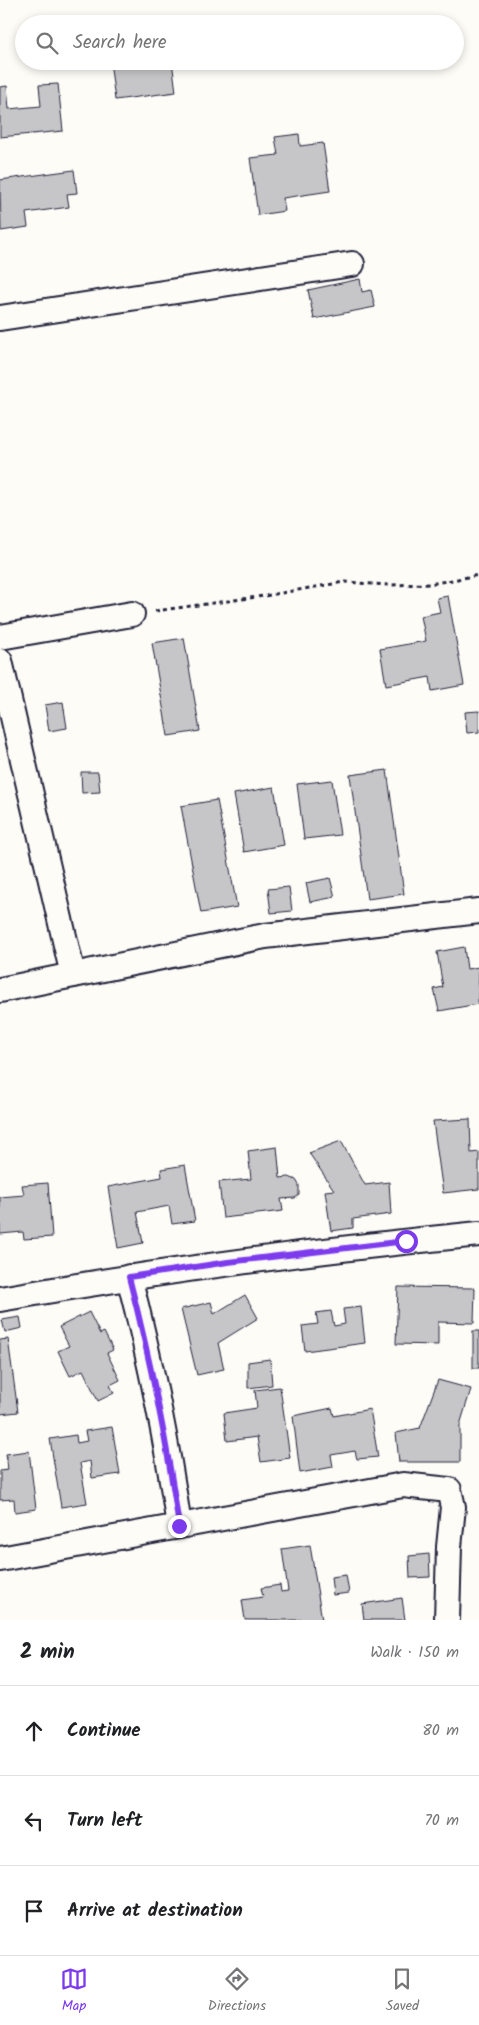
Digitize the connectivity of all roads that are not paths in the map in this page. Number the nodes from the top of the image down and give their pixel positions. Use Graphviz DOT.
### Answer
graph roads {
  1 [pos="352,264"];
  2 [pos="0,318"];
  3 [pos="132,614"];
  4 [pos="0,638"];
  5 [pos="0,661"];
  6 [pos="479,911"];
  7 [pos="73,975"];
  8 [pos="0,990"];
  9 [pos="479,1234"];
  10 [pos="129,1277"];
  11 [pos="0,1299"];
  12 [pos="179,1526"];
  13 [pos="0,1559"];
  14 [pos="446,1620"];
  1 -- 2 [label="street"];
  3 -- 4 [label="street"];
  5 -- 7 [label="street"];
  6 -- 7 [label="street"];
  7 -- 8 [label="street"];
  9 -- 10 [label="street"];
  10 -- 11 [label="street"];
  10 -- 12 [label="street"];
  12 -- 13 [label="street"];
  12 -- 14 [label="street"];
}
